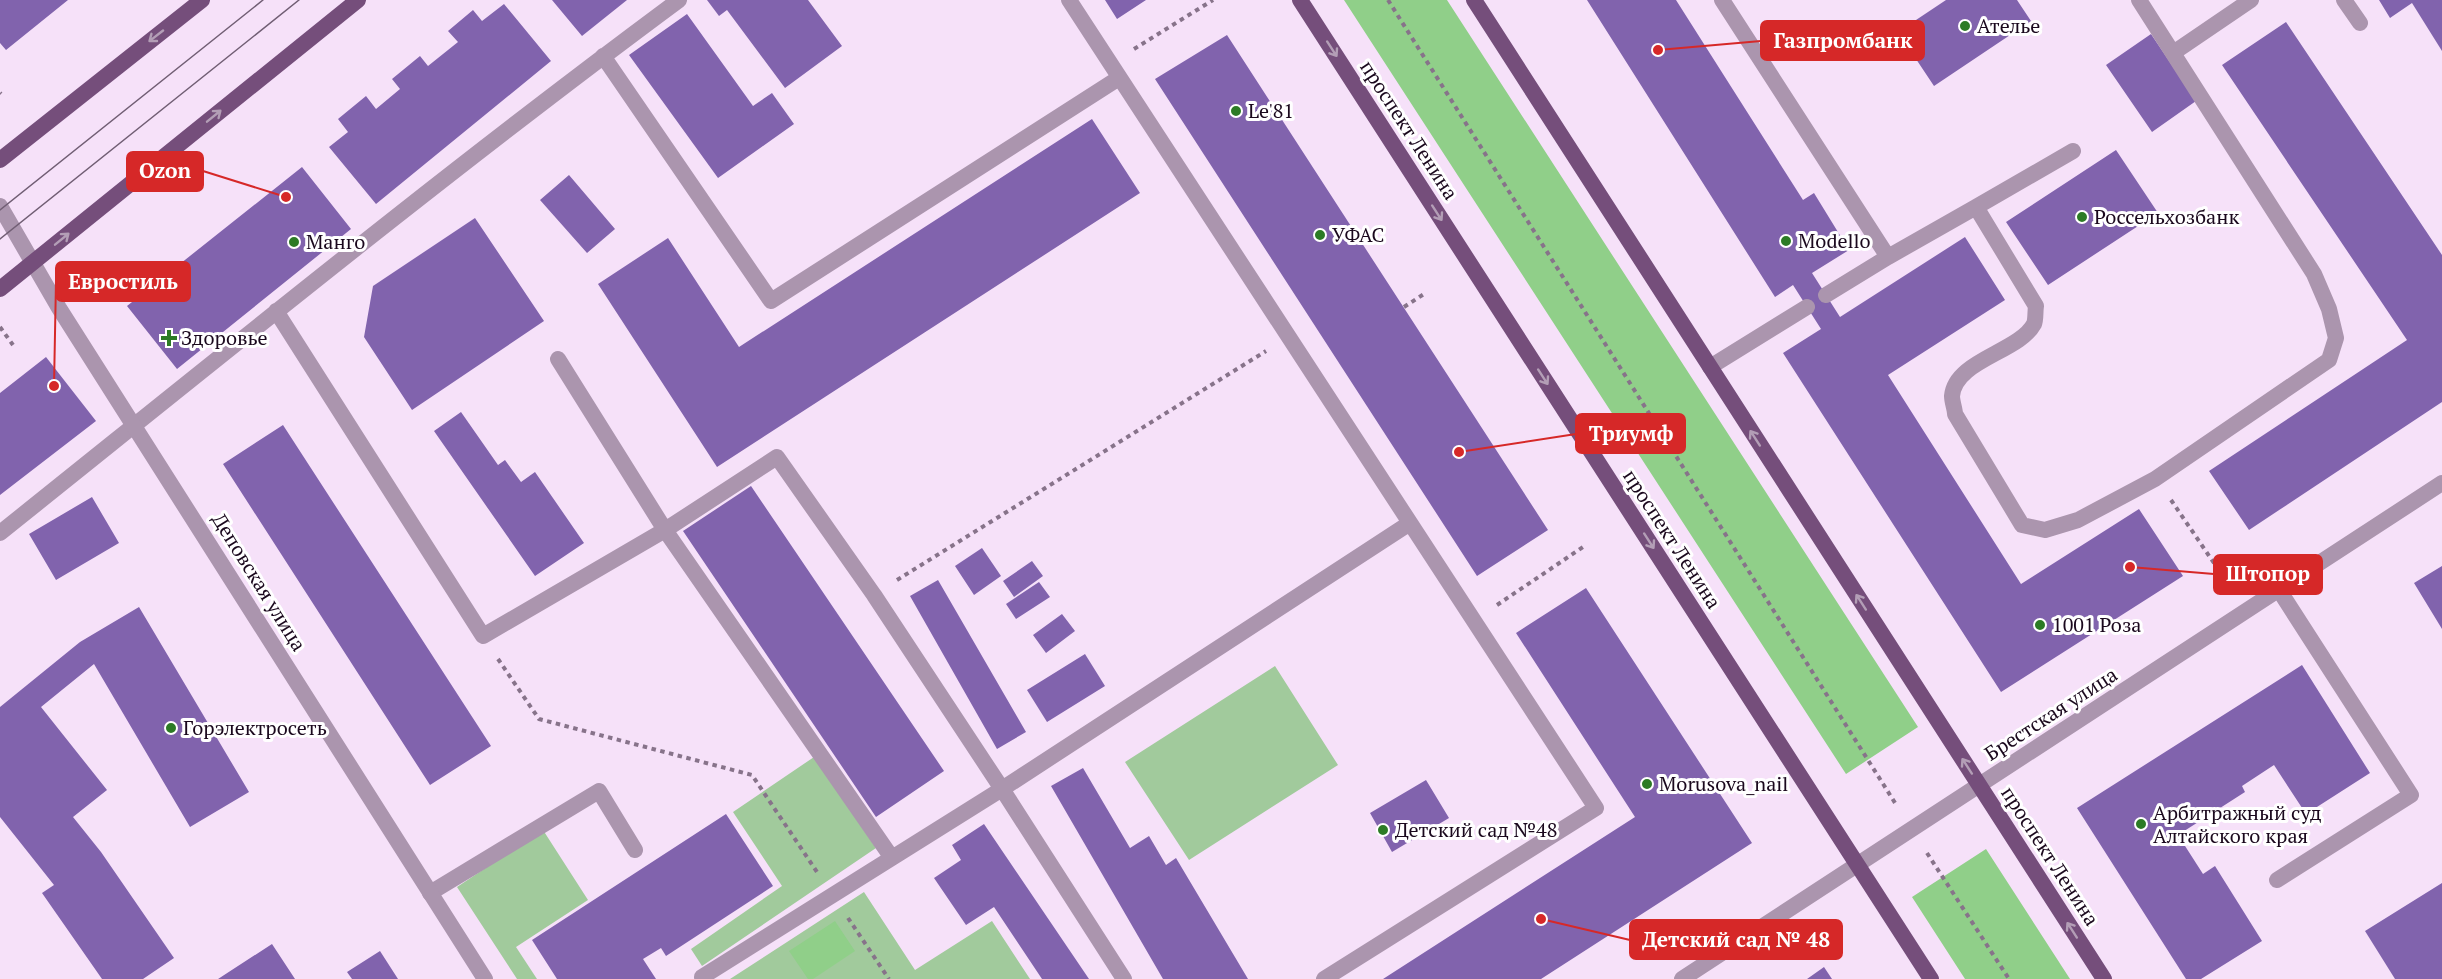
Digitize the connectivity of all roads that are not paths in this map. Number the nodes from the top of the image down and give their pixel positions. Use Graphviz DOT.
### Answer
graph roads {
  1 [pos="202,0"];
  2 [pos="358,0"];
  3 [pos="679,0"];
  4 [pos="1069,0"];
  5 [pos="1300,0"];
  6 [pos="1474,0"];
  7 [pos="1722,0"];
  8 [pos="2139,0"];
  9 [pos="2251,0"];
  10 [pos="2344,0"];
  11 [pos="2360,23"];
  12 [pos="2173,53"];
  13 [pos="603,56"];
  14 [pos="1115,71"];
  15 [pos="2073,151"];
  16 [pos="0,160"];
  17 [pos="0,206"];
  18 [pos="1976,207"];
  19 [pos="1888,257"];
  20 [pos="33,262"];
  21 [pos="0,289"];
  22 [pos="1826,295"];
  23 [pos="1807,307"];
  24 [pos="276,311"];
  25 [pos="558,359"];
  26 [pos="1710,367"];
  27 [pos="135,424"];
  28 [pos="2442,483"];
  29 [pos="1410,524"];
  30 [pos="665,530"];
  31 [pos="0,533"];
  32 [pos="2279,590"];
  33 [pos="1980,786"];
  34 [pos="1002,789"];
  35 [pos="635,850"];
  36 [pos="892,858"];
  37 [pos="1858,866"];
  38 [pos="2277,880"];
  39 [pos="430,893"];
  40 [pos="485,979"];
  41 [pos="704,979"];
  42 [pos="1124,979"];
  43 [pos="1324,979"];
  44 [pos="1682,979"];
  45 [pos="1931,979"];
  46 [pos="2104,979"];
  1 -- 16 [label="main road, one-way"];
  20 -- 2 [label="main road, one-way"];
  3 -- 13 [label="street"];
  4 -- 14 [label="street"];
  5 -- 37 [label="main road, проспект Ленина, one-way"];
  6 -- 26 [label="main road, проспект Ленина"];
  7 -- 19 [label="street"];
  8 -- 12 [label="street"];
  9 -- 12 [label="street"];
  10 -- 11 [label="street"];
  12 -- 18 [label="street"];
  13 -- 14 [label="street"];
  13 -- 24 [label="street"];
  14 -- 29 [label="street"];
  15 -- 18 [label="street"];
  17 -- 20 [label="street, Деповская улица"];
  18 -- 19 [label="street"];
  19 -- 22 [label="street"];
  20 -- 21 [label="main road"];
  20 -- 27 [label="street, Деповская улица"];
  23 -- 26 [label="street"];
  24 -- 27 [label="street"];
  24 -- 30 [label="street"];
  25 -- 30 [label="street"];
  33 -- 26 [label="main road, проспект Ленина, one-way"];
  27 -- 31 [label="street"];
  27 -- 39 [label="street, Деповская улица"];
  28 -- 32 [label="street, Брестская улица"];
  29 -- 34 [label="street"];
  29 -- 43 [label="street"];
  30 -- 34 [label="street"];
  30 -- 36 [label="street"];
  32 -- 33 [label="street, Брестская улица"];
  32 -- 38 [label="street"];
  33 -- 37 [label="street, Брестская улица"];
  46 -- 33 [label="main road, проспект Ленина, one-way"];
  34 -- 36 [label="street"];
  34 -- 42 [label="street"];
  35 -- 39 [label="street"];
  36 -- 41 [label="street"];
  37 -- 44 [label="street, Брестская улица"];
  37 -- 45 [label="main road, проспект Ленина"];
  39 -- 40 [label="street, Деповская улица"];
}
